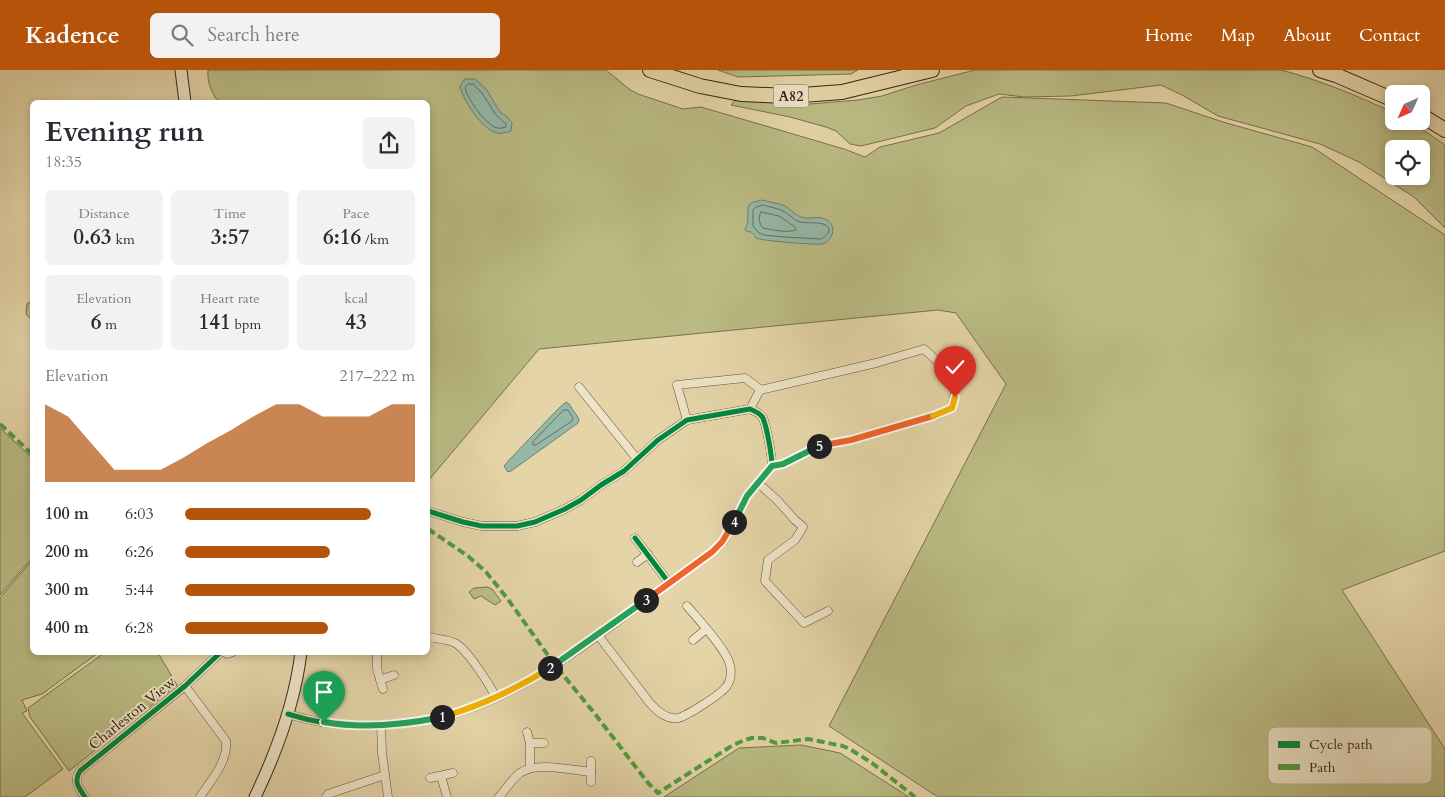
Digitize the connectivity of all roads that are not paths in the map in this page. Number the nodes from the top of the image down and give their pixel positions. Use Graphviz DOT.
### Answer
graph roads {
  1 [pos="181,70"];
  2 [pos="650,70"];
  3 [pos="932,70"];
  4 [pos="1320,70"];
  5 [pos="1385,96"];
  6 [pos="185,100"];
  7 [pos="1430,121"];
  8 [pos="1445,130"];
  9 [pos="579,387"];
  10 [pos="761,390"];
  11 [pos="750,409"];
  12 [pos="687,420"];
  13 [pos="637,459"];
  14 [pos="772,466"];
  15 [pos="758,483"];
  16 [pos="430,512"];
  17 [pos="635,538"];
  18 [pos="648,554"];
  19 [pos="638,562"];
  20 [pos="670,583"];
  21 [pos="687,606"];
  22 [pos="828,611"];
  23 [pos="706,629"];
  24 [pos="598,635"];
  25 [pos="430,638"];
  26 [pos="693,640"];
  27 [pos="219,655"];
  28 [pos="301,655"];
  29 [pos="377,655"];
  30 [pos="394,676"];
  31 [pos="380,680"];
  32 [pos="185,686"];
  33 [pos="383,689"];
  34 [pos="496,697"];
  35 [pos="288,714"];
  36 [pos="381,725"];
  37 [pos="527,732"];
  38 [pos="530,743"];
  39 [pos="544,743"];
  40 [pos="591,761"];
  41 [pos="530,768"];
  42 [pos="591,772"];
  43 [pos="453,773"];
  44 [pos="384,775"];
  45 [pos="441,776"];
  46 [pos="430,778"];
  47 [pos="591,782"];
  48 [pos="85,797"];
  49 [pos="200,797"];
  50 [pos="255,797"];
  51 [pos="326,797"];
  52 [pos="388,797"];
  53 [pos="447,797"];
  54 [pos="499,797"];
  1 -- 6 [label="street"];
  2 -- 3 [label="highway, A82"];
  4 -- 5 [label="highway"];
  7 -- 8 [label="highway"];
  9 -- 13 [label="street"];
  10 -- 11 [label="street"];
  10 -- 12 [label="street"];
  10 -- 14 [label="street"];
  11 -- 12 [label="street"];
  11 -- 14 [label="street"];
  12 -- 13 [label="street"];
  13 -- 16 [label="street"];
  14 -- 15 [label="street"];
  15 -- 20 [label="street"];
  15 -- 22 [label="street"];
  17 -- 18 [label="street"];
  18 -- 19 [label="street"];
  18 -- 20 [label="street"];
  20 -- 24 [label="street"];
  21 -- 23 [label="street"];
  23 -- 24 [label="street"];
  23 -- 26 [label="street"];
  24 -- 34 [label="street"];
  25 -- 34 [label="street"];
  27 -- 32 [label="street, Charleston View"];
  28 -- 35 [label="street"];
  29 -- 31 [label="street"];
  30 -- 31 [label="street"];
  31 -- 33 [label="street"];
  32 -- 48 [label="street, Charleston View"];
  32 -- 49 [label="street, Charleston View"];
  34 -- 36 [label="street"];
  35 -- 36 [label="street"];
  35 -- 50 [label="street"];
  36 -- 44 [label="street"];
  37 -- 38 [label="street"];
  38 -- 39 [label="street"];
  38 -- 41 [label="street"];
  40 -- 42 [label="street"];
  41 -- 42 [label="street"];
  41 -- 54 [label="street"];
  42 -- 47 [label="street"];
  43 -- 45 [label="street"];
  44 -- 51 [label="street"];
  44 -- 52 [label="street"];
  45 -- 46 [label="street"];
  45 -- 53 [label="street"];
}
